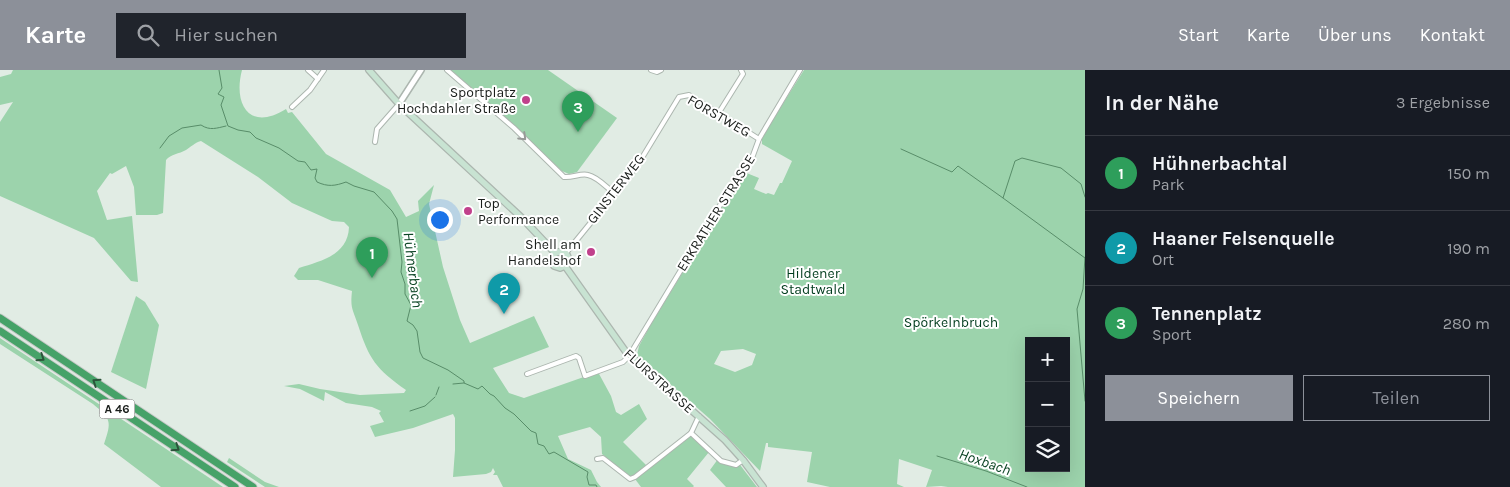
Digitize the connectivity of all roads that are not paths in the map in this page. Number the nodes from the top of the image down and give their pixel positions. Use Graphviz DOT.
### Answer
graph roads {
  1 [pos="308,70"];
  2 [pos="324,70"];
  3 [pos="368,70"];
  4 [pos="421,70"];
  5 [pos="447,70"];
  6 [pos="651,70"];
  7 [pos="660,70"];
  8 [pos="742,70"];
  9 [pos="800,70"];
  10 [pos="318,79"];
  11 [pos="679,97"];
  12 [pos="399,104"];
  13 [pos="292,107"];
  14 [pos="718,114"];
  15 [pos="759,139"];
  16 [pos="375,142"];
  17 [pos="615,194"];
  18 [pos="555,253"];
  19 [pos="566,253"];
  20 [pos="565,266"];
  21 [pos="0,318"];
  22 [pos="0,330"];
  23 [pos="630,356"];
  24 [pos="528,374"];
  25 [pos="699,416"];
  26 [pos="691,433"];
  27 [pos="597,460"];
  28 [pos="743,460"];
  29 [pos="235,487"];
  30 [pos="253,487"];
  31 [pos="763,487"];
  1 -- 10 [label="street"];
  2 -- 10 [label="street"];
  3 -- 12 [label="main road"];
  4 -- 12 [label="street"];
  5 -- 17 [label="street, one-way"];
  6 -- 7 [label="street"];
  8 -- 14 [label="street"];
  9 -- 15 [label="street, ERKRATHER STRASSE"];
  10 -- 13 [label="street"];
  11 -- 14 [label="street, FORSTWEG"];
  11 -- 17 [label="street, GINSTERWEG"];
  12 -- 16 [label="street"];
  12 -- 18 [label="main road"];
  14 -- 15 [label="street, FORSTWEG"];
  15 -- 23 [label="street, ERKRATHER STRASSE"];
  17 -- 19 [label="street, GINSTERWEG"];
  18 -- 19 [label="main road"];
  18 -- 20 [label="main road"];
  19 -- 20 [label="main road"];
  20 -- 23 [label="main road, FLURSTRASSE"];
  30 -- 21 [label="highway, A 46, one-way"];
  22 -- 29 [label="highway, A 46, one-way"];
  23 -- 24 [label="street"];
  23 -- 25 [label="main road, FLURSTRASSE"];
  25 -- 26 [label="street"];
  25 -- 28 [label="main road, FLURSTRASSE"];
  26 -- 27 [label="street"];
  26 -- 28 [label="street"];
  28 -- 31 [label="main road, FLURSTRASSE"];
}
